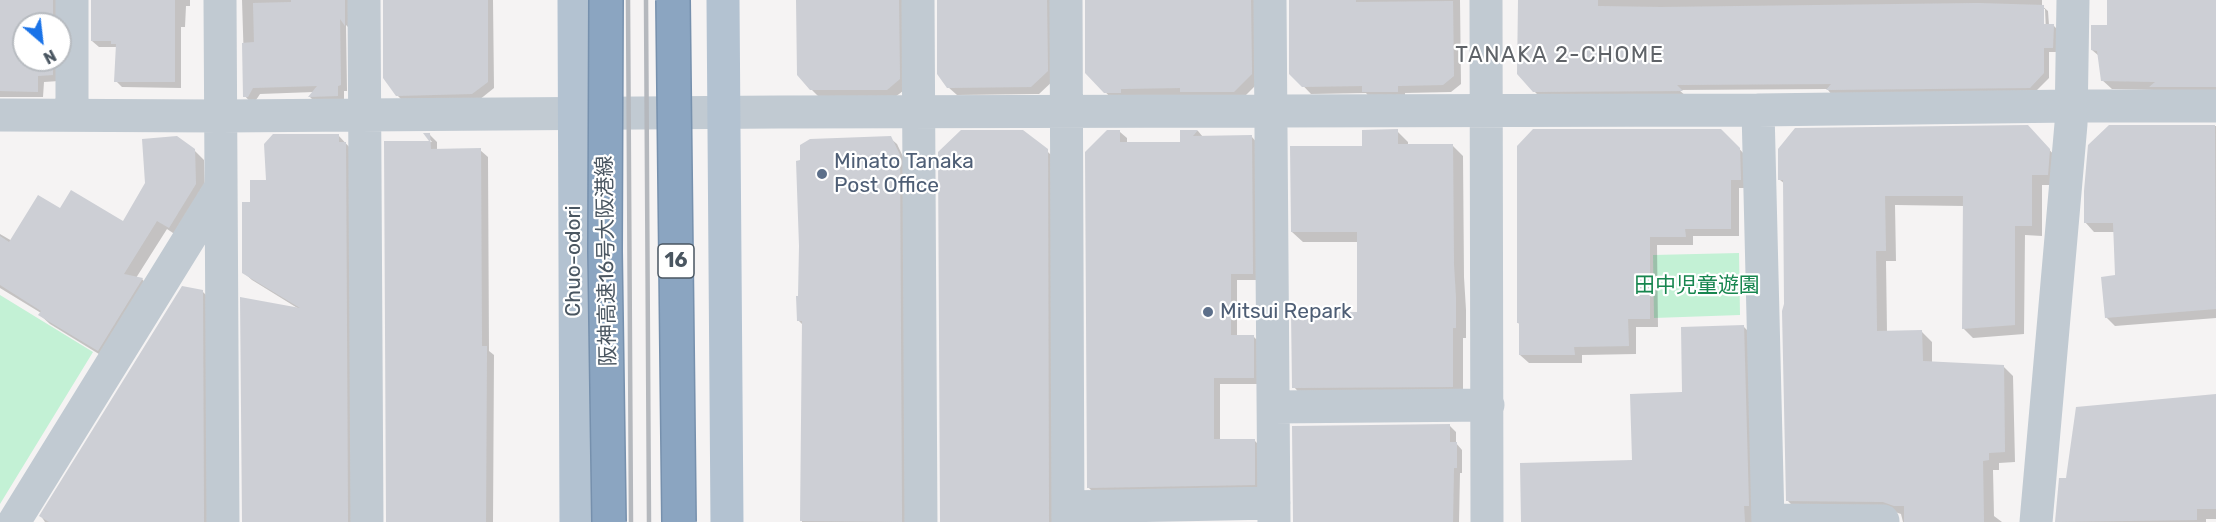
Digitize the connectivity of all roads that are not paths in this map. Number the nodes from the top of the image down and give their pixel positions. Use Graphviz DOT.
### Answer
graph roads {
  1 [pos="72,0"];
  2 [pos="220,0"];
  3 [pos="364,0"];
  4 [pos="574,0"];
  5 [pos="606,0"];
  6 [pos="673,0"];
  7 [pos="723,0"];
  8 [pos="918,0"];
  9 [pos="1066,0"];
  10 [pos="1270,0"];
  11 [pos="1486,0"];
  12 [pos="2073,0"];
  13 [pos="2072,106"];
  14 [pos="2216,106"];
  15 [pos="1486,110"];
  16 [pos="1758,110"];
  17 [pos="1066,111"];
  18 [pos="1270,111"];
  19 [pos="918,112"];
  20 [pos="723,113"];
  21 [pos="364,114"];
  22 [pos="574,114"];
  23 [pos="0,115"];
  24 [pos="72,115"];
  25 [pos="221,116"];
  26 [pos="221,187"];
  27 [pos="1488,405"];
  28 [pos="1274,407"];
  29 [pos="1274,512"];
  30 [pos="1068,514"];
  31 [pos="21,520"];
  32 [pos="1768,521"];
  33 [pos="1883,521"];
  34 [pos="223,522"];
  35 [pos="367,522"];
  36 [pos="576,522"];
  37 [pos="609,522"];
  38 [pos="680,522"];
  39 [pos="727,522"];
  40 [pos="921,522"];
  41 [pos="1487,522"];
  42 [pos="2036,522"];
  1 -- 24 [label="street"];
  2 -- 25 [label="street"];
  3 -- 21 [label="street"];
  4 -- 22 [label="main road, Chuo-odori"];
  5 -- 37 [label="highway, 阪神高速16号大阪港線, bridge"];
  6 -- 38 [label="highway, 16, bridge"];
  7 -- 20 [label="main road"];
  8 -- 19 [label="street"];
  9 -- 17 [label="street"];
  10 -- 18 [label="street"];
  11 -- 15 [label="street"];
  12 -- 13 [label="street"];
  13 -- 14 [label="street"];
  13 -- 16 [label="street"];
  13 -- 42 [label="street"];
  15 -- 16 [label="street"];
  15 -- 18 [label="street"];
  15 -- 27 [label="street"];
  16 -- 32 [label="street"];
  17 -- 18 [label="street"];
  17 -- 19 [label="street"];
  17 -- 30 [label="street"];
  18 -- 28 [label="street"];
  19 -- 20 [label="street"];
  19 -- 40 [label="street"];
  20 -- 22 [label="street"];
  20 -- 39 [label="main road"];
  21 -- 22 [label="street"];
  21 -- 25 [label="street"];
  21 -- 35 [label="street"];
  22 -- 36 [label="main road, Chuo-odori"];
  23 -- 24 [label="street"];
  24 -- 25 [label="street"];
  25 -- 26 [label="street"];
  26 -- 31 [label="street"];
  26 -- 34 [label="street"];
  27 -- 28 [label="street"];
  27 -- 41 [label="street"];
  28 -- 29 [label="street"];
  29 -- 30 [label="street"];
  32 -- 33 [label="street"];
}
